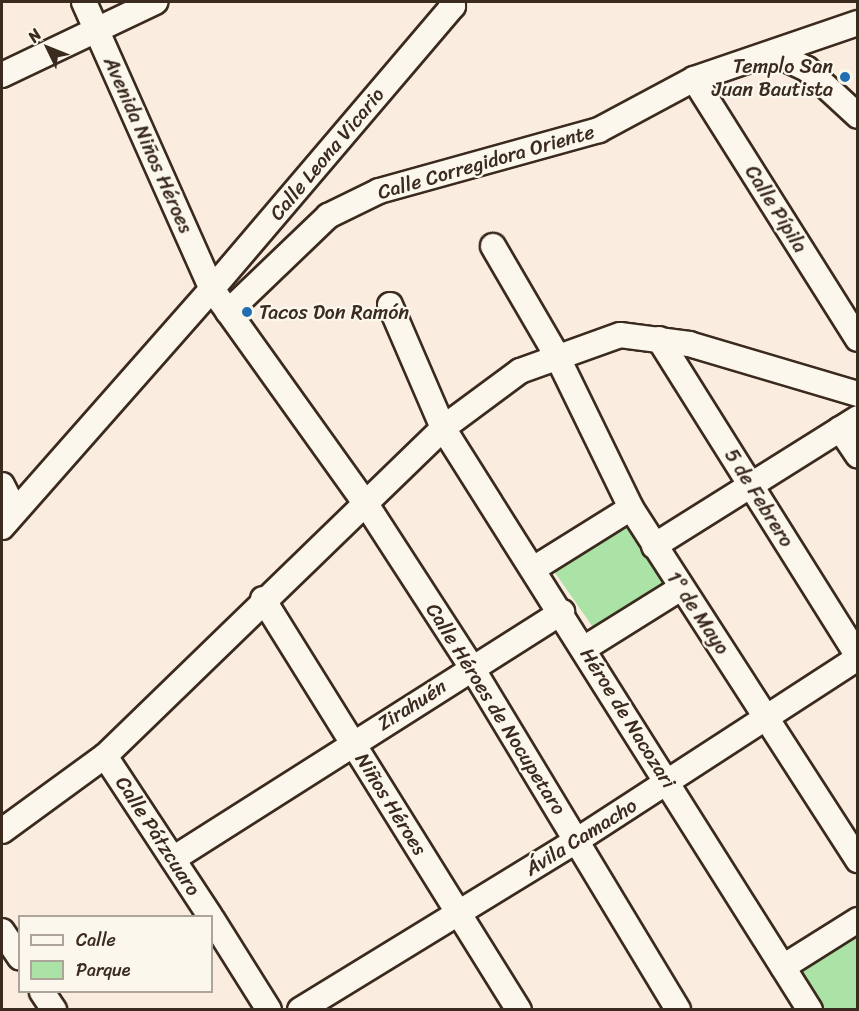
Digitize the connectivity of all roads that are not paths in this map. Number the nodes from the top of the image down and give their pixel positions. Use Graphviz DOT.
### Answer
graph roads {
  1 [pos="84,2"];
  2 [pos="155,2"];
  3 [pos="442,7"];
  4 [pos="856,24"];
  5 [pos="96,27"];
  6 [pos="775,54"];
  7 [pos="2,75"];
  8 [pos="694,79"];
  9 [pos="858,116"];
  10 [pos="493,246"];
  11 [pos="212,289"];
  12 [pos="390,305"];
  13 [pos="228,312"];
  14 [pos="659,339"];
  15 [pos="858,339"];
  16 [pos="557,356"];
  17 [pos="858,394"];
  18 [pos="849,423"];
  19 [pos="443,428"];
  20 [pos="858,456"];
  21 [pos="2,485"];
  22 [pos="751,485"];
  23 [pos="366,504"];
  24 [pos="631,508"];
  25 [pos="8,519"];
  26 [pos="654,546"];
  27 [pos="535,568"];
  28 [pos="681,588"];
  29 [pos="263,599"];
  30 [pos="562,612"];
  31 [pos="585,648"];
  32 [pos="858,657"];
  33 [pos="472,668"];
  34 [pos="768,718"];
  35 [pos="352,742"];
  36 [pos="105,756"];
  37 [pos="668,782"];
  38 [pos="2,831"];
  39 [pos="576,841"];
  40 [pos="173,859"];
  41 [pos="858,860"];
  42 [pos="458,910"];
  43 [pos="209,915"];
  44 [pos="858,920"];
  45 [pos="213,921"];
  46 [pos="2,931"];
  47 [pos="18,955"];
  48 [pos="783,967"];
  49 [pos="43,993"];
  50 [pos="54,1010"];
  51 [pos="269,1010"];
  52 [pos="300,1010"];
  53 [pos="519,1010"];
  54 [pos="678,1010"];
  55 [pos="810,1010"];
  1 -- 5 [label="street, Avenida Niños Héroes"];
  2 -- 5 [label="street"];
  3 -- 11 [label="street, Calle Leona Vicario"];
  4 -- 6 [label="street, Calle Corregidora Oriente"];
  5 -- 7 [label="street"];
  5 -- 11 [label="street, Avenida Niños Héroes"];
  6 -- 8 [label="street, Calle Corregidora Oriente"];
  6 -- 9 [label="street"];
  8 -- 13 [label="street, Calle Corregidora Oriente"];
  8 -- 15 [label="street, Calle Pípila"];
  10 -- 16 [label="street, 1° de Mayo"];
  11 -- 13 [label="street"];
  11 -- 25 [label="street"];
  12 -- 19 [label="street, Héroe de Nacozari"];
  13 -- 23 [label="street"];
  14 -- 16 [label="street"];
  14 -- 17 [label="street"];
  14 -- 22 [label="street, 5 de Febrero"];
  16 -- 19 [label="street"];
  16 -- 24 [label="street, 1° de Mayo"];
  18 -- 20 [label="street"];
  18 -- 22 [label="street"];
  19 -- 23 [label="street"];
  19 -- 27 [label="street, Héroe de Nacozari"];
  21 -- 25 [label="street"];
  22 -- 26 [label="street"];
  22 -- 32 [label="street, 5 de Febrero"];
  23 -- 29 [label="street"];
  23 -- 33 [label="street, Calle Héroes de Nocupetaro"];
  24 -- 26 [label="street, 1° de Mayo"];
  24 -- 27 [label="street"];
  26 -- 28 [label="street, 1° de Mayo"];
  27 -- 30 [label="street, Héroe de Nacozari"];
  28 -- 31 [label="street"];
  28 -- 34 [label="street, 1° de Mayo"];
  29 -- 35 [label="street, Niños Héroes"];
  29 -- 36 [label="street"];
  30 -- 31 [label="street, Héroe de Nacozari"];
  30 -- 33 [label="street, Zirahuén"];
  31 -- 37 [label="street, Héroe de Nacozari"];
  32 -- 34 [label="street, Ávila Camacho"];
  33 -- 35 [label="street, Zirahuén"];
  33 -- 39 [label="street, Calle Héroes de Nocupetaro"];
  34 -- 37 [label="street, Ávila Camacho"];
  34 -- 41 [label="street, 1° de Mayo"];
  35 -- 40 [label="street, Zirahuén"];
  35 -- 42 [label="street, Niños Héroes"];
  36 -- 38 [label="street"];
  36 -- 40 [label="street, Calle Pátzcuaro"];
  37 -- 39 [label="street, Ávila Camacho"];
  37 -- 48 [label="street, Héroe de Nacozari"];
  39 -- 42 [label="street, Ávila Camacho"];
  39 -- 54 [label="street, Calle Héroes de Nocupetaro"];
  40 -- 43 [label="street, Calle Pátzcuaro"];
  42 -- 52 [label="street, Ávila Camacho"];
  42 -- 53 [label="street, Niños Héroes"];
  44 -- 48 [label="street"];
  45 -- 51 [label="street, Calle Pátzcuaro"];
  46 -- 47 [label="street"];
  48 -- 55 [label="street, Héroe de Nacozari"];
  49 -- 50 [label="street"];
}
